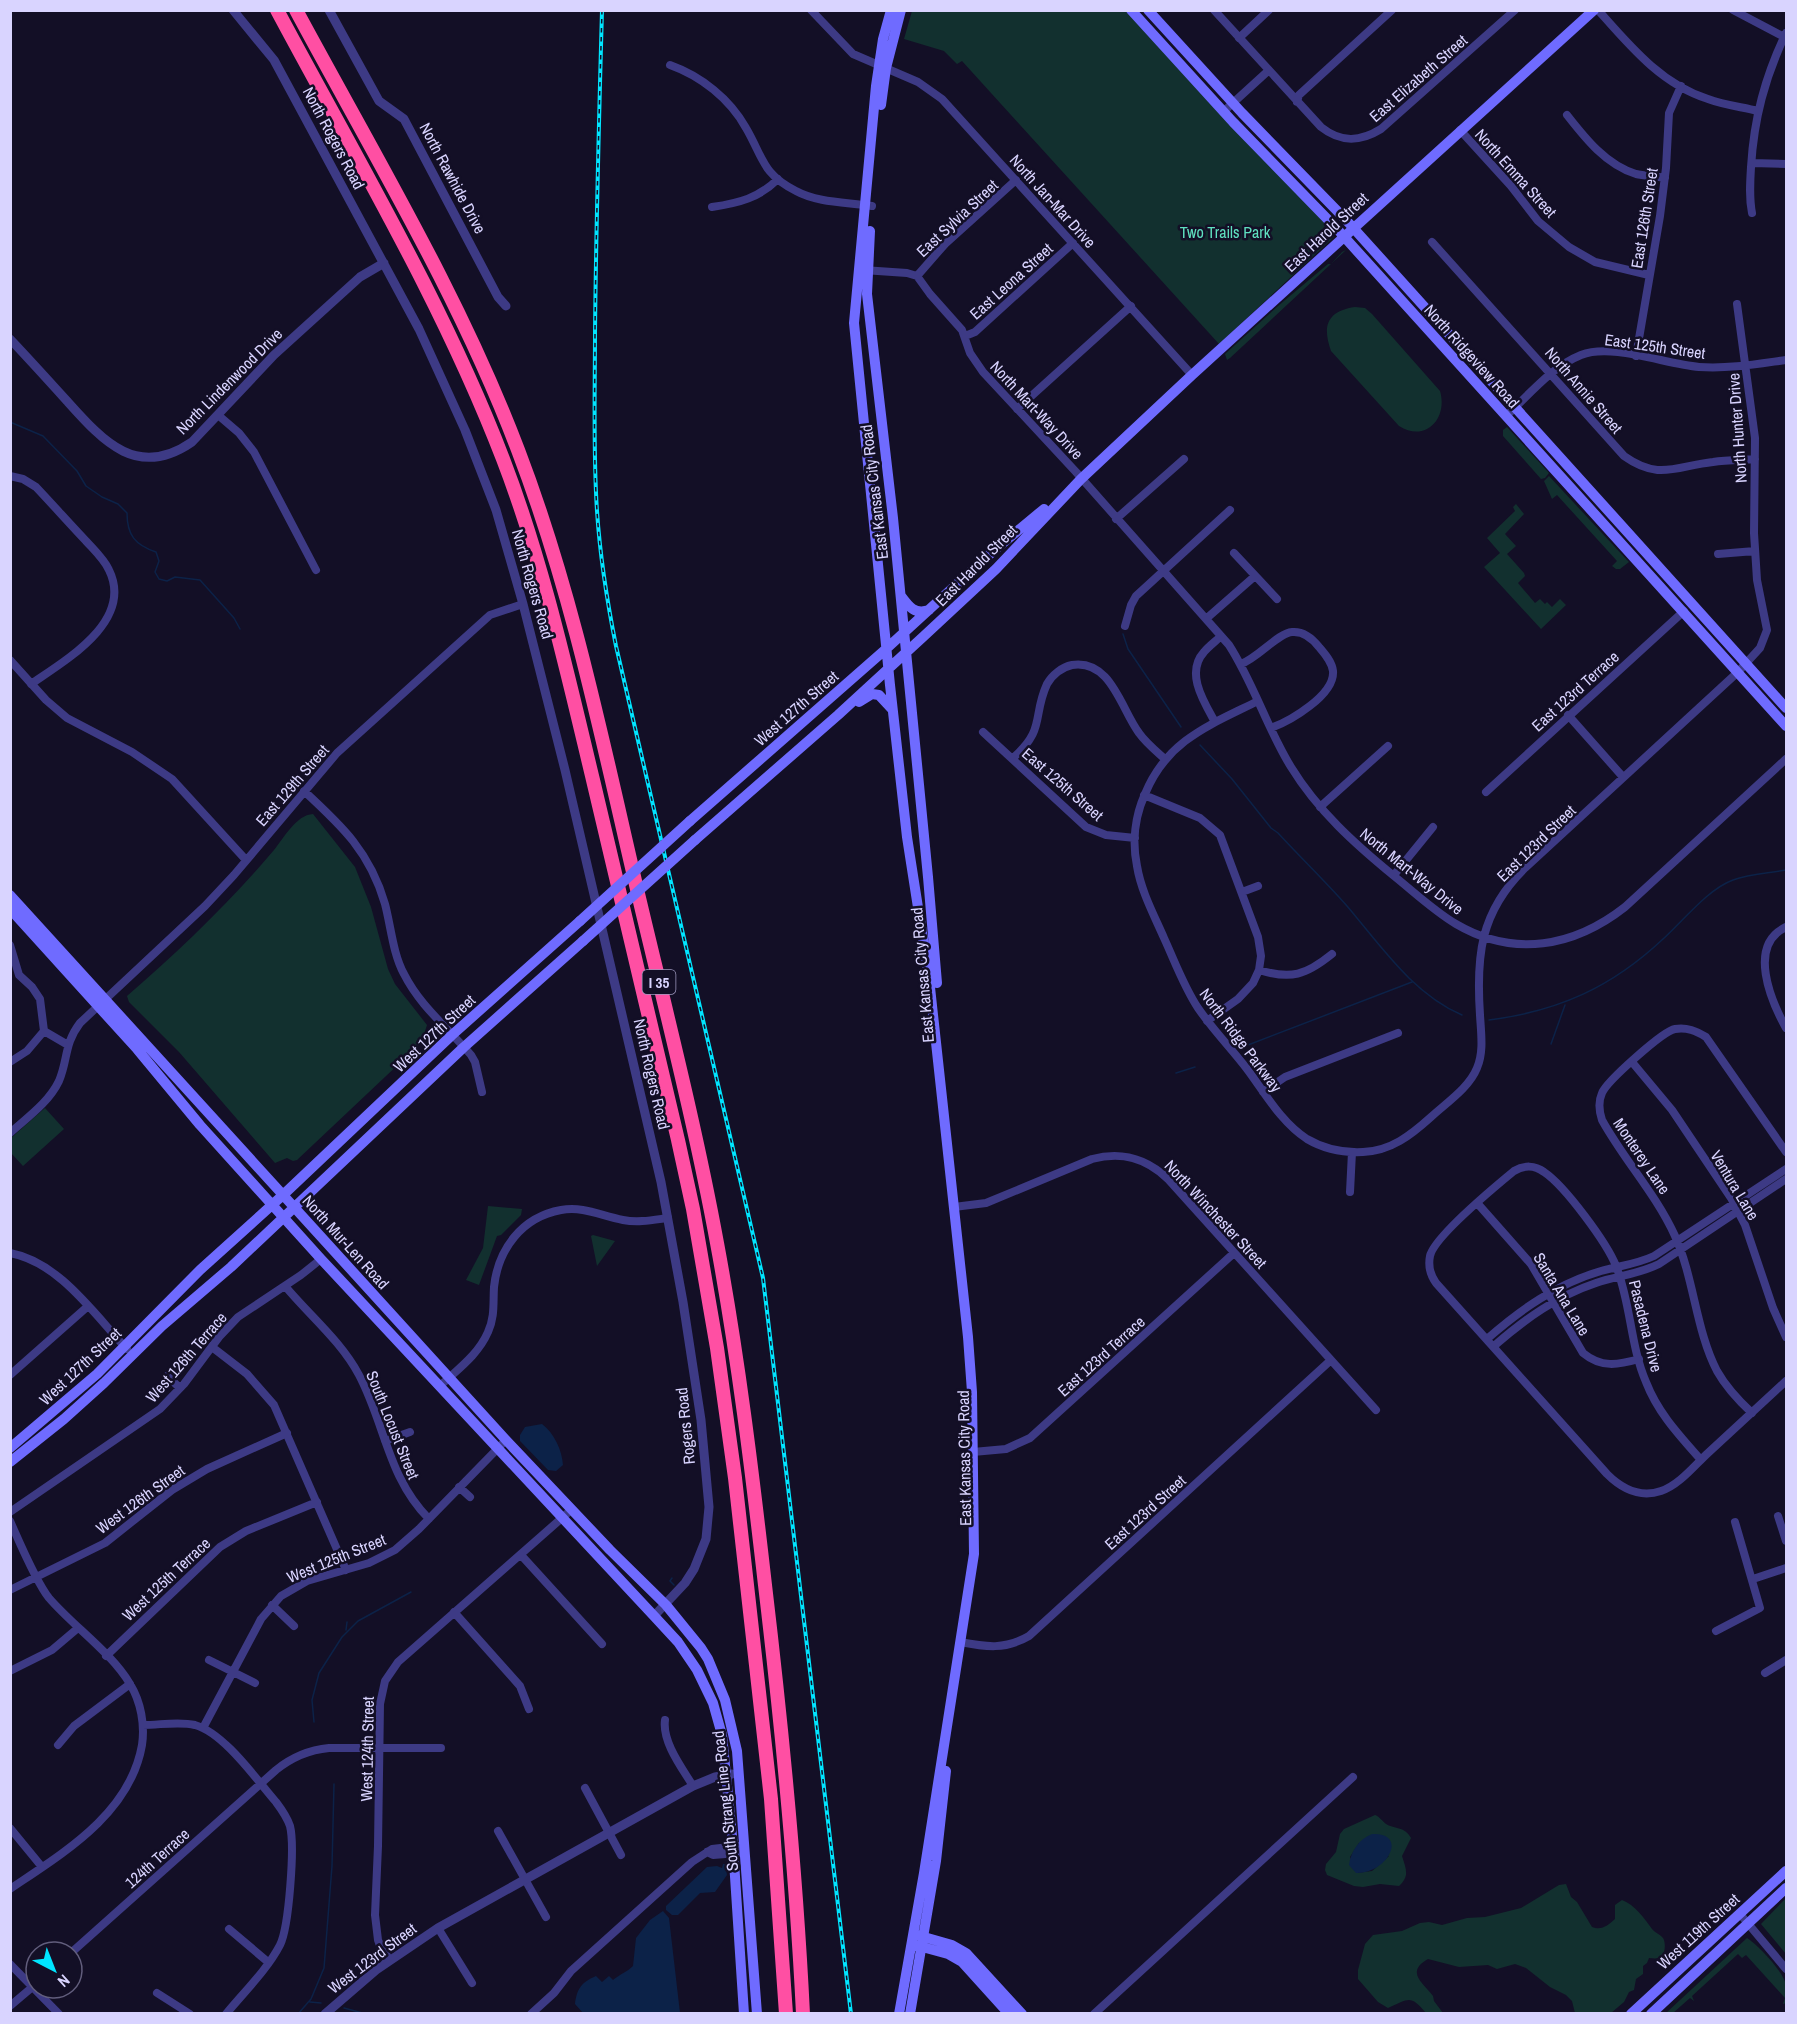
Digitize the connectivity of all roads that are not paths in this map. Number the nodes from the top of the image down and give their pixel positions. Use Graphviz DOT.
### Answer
graph roads {
  1 [pos="233,10"];
  2 [pos="276,10"];
  3 [pos="296,10"];
  4 [pos="328,10"];
  5 [pos="811,10"];
  6 [pos="891,10"];
  7 [pos="902,10"];
  8 [pos="1131,10"];
  9 [pos="1148,10"];
  10 [pos="1214,10"];
  11 [pos="1269,10"];
  12 [pos="1392,10"];
  13 [pos="1515,10"];
  14 [pos="1596,10"];
  15 [pos="1733,10"];
  16 [pos="1786,36"];
  17 [pos="1239,38"];
  18 [pos="670,65"];
  19 [pos="882,67"];
  20 [pos="1268,71"];
  21 [pos="1681,86"];
  22 [pos="1297,102"];
  23 [pos="1233,103"];
  24 [pos="1758,111"];
  25 [pos="1223,112"];
  26 [pos="1567,115"];
  27 [pos="1460,130"];
  28 [pos="1752,163"];
  29 [pos="1786,164"];
  30 [pos="1665,178"];
  31 [pos="778,179"];
  32 [pos="1016,180"];
  33 [pos="868,205"];
  34 [pos="712,207"];
  35 [pos="1752,213"];
  36 [pos="1353,228"];
  37 [pos="1344,237"];
  38 [pos="1432,242"];
  39 [pos="1073,243"];
  40 [pos="384,262"];
  41 [pos="863,270"];
  42 [pos="1649,275"];
  43 [pos="916,276"];
  44 [pos="1737,304"];
  45 [pos="506,306"];
  46 [pos="1131,306"];
  47 [pos="965,336"];
  48 [pos="10,339"];
  49 [pos="1636,356"];
  50 [pos="1786,360"];
  51 [pos="1746,365"];
  52 [pos="1552,373"];
  53 [pos="1192,375"];
  54 [pos="1017,408"];
  55 [pos="1515,408"];
  56 [pos="218,415"];
  57 [pos="1506,416"];
  58 [pos="1184,459"];
  59 [pos="1755,459"];
  60 [pos="10,476"];
  61 [pos="1081,479"];
  62 [pos="1230,510"];
  63 [pos="1116,519"];
  64 [pos="1755,551"];
  65 [pos="1234,553"];
  66 [pos="1718,554"];
  67 [pos="316,570"];
  68 [pos="1163,571"];
  69 [pos="1255,576"];
  70 [pos="901,595"];
  71 [pos="1276,599"];
  72 [pos="524,604"];
  73 [pos="930,610"];
  74 [pos="1684,612"];
  75 [pos="1207,618"];
  76 [pos="1125,626"];
  77 [pos="904,633"];
  78 [pos="1221,636"];
  79 [pos="886,649"];
  80 [pos="906,652"];
  81 [pos="10,660"];
  82 [pos="1241,664"];
  83 [pos="1747,664"];
  84 [pos="889,668"];
  85 [pos="1738,672"];
  86 [pos="32,684"];
  87 [pos="1258,701"];
  88 [pos="1786,708"];
  89 [pos="893,710"];
  90 [pos="838,715"];
  91 [pos="1568,715"];
  92 [pos="1215,722"];
  93 [pos="1786,726"];
  94 [pos="1271,728"];
  95 [pos="983,732"];
  96 [pos="1388,746"];
  97 [pos="1013,758"];
  98 [pos="1165,759"];
  99 [pos="1786,759"];
  100 [pos="1623,777"];
  101 [pos="304,791"];
  102 [pos="1486,792"];
  103 [pos="1144,795"];
  104 [pos="1320,807"];
  105 [pos="1433,827"];
  106 [pos="1135,838"];
  107 [pos="246,860"];
  108 [pos="1394,875"];
  109 [pos="1258,886"];
  110 [pos="1242,892"];
  111 [pos="10,895"];
  112 [pos="10,909"];
  113 [pos="1786,927"];
  114 [pos="1483,936"];
  115 [pos="10,945"];
  116 [pos="1332,954"];
  117 [pos="1259,970"];
  118 [pos="101,1002"];
  119 [pos="1207,1021"];
  120 [pos="1786,1028"];
  121 [pos="44,1031"];
  122 [pos="1398,1033"];
  123 [pos="452,1035"];
  124 [pos="68,1045"];
  125 [pos="464,1047"];
  126 [pos="10,1062"];
  127 [pos="1632,1062"];
  128 [pos="482,1092"];
  129 [pos="1263,1092"];
  130 [pos="10,1133"];
  131 [pos="1352,1152"];
  132 [pos="1786,1152"];
  133 [pos="1786,1169"];
  134 [pos="1786,1179"];
  135 [pos="1350,1192"];
  136 [pos="283,1195"];
  137 [pos="1478,1204"];
  138 [pos="1734,1204"];
  139 [pos="272,1205"];
  140 [pos="958,1207"];
  141 [pos="295,1208"];
  142 [pos="1738,1212"];
  143 [pos="284,1218"];
  144 [pos="668,1218"];
  145 [pos="1677,1241"];
  146 [pos="1680,1250"];
  147 [pos="10,1253"];
  148 [pos="1234,1253"];
  149 [pos="321,1259"];
  150 [pos="1618,1272"];
  151 [pos="285,1286"];
  152 [pos="1549,1293"];
  153 [pos="1554,1301"];
  154 [pos="87,1306"];
  155 [pos="1786,1337"];
  156 [pos="1487,1339"];
  157 [pos="1494,1346"];
  158 [pos="212,1347"];
  159 [pos="128,1350"];
  160 [pos="1639,1359"];
  161 [pos="1331,1360"];
  162 [pos="10,1362"];
  163 [pos="14,1372"];
  164 [pos="167,1376"];
  165 [pos="449,1378"];
  166 [pos="1786,1381"];
  167 [pos="440,1386"];
  168 [pos="180,1388"];
  169 [pos="1376,1410"];
  170 [pos="1752,1413"];
  171 [pos="410,1431"];
  172 [pos="287,1433"];
  173 [pos="506,1440"];
  174 [pos="385,1441"];
  175 [pos="10,1448"];
  176 [pos="497,1448"];
  177 [pos="977,1452"];
  178 [pos="1701,1460"];
  179 [pos="10,1462"];
  180 [pos="459,1487"];
  181 [pos="470,1497"];
  182 [pos="317,1502"];
  183 [pos="571,1510"];
  184 [pos="10,1512"];
  185 [pos="1778,1516"];
  186 [pos="562,1518"];
  187 [pos="429,1519"];
  188 [pos="10,1521"];
  189 [pos="1735,1522"];
  190 [pos="1786,1541"];
  191 [pos="520,1554"];
  192 [pos="1786,1568"];
  193 [pos="346,1570"];
  194 [pos="37,1577"];
  195 [pos="1753,1579"];
  196 [pos="10,1590"];
  197 [pos="272,1605"];
  198 [pos="666,1605"];
  199 [pos="454,1612"];
  200 [pos="654,1616"];
  201 [pos="294,1626"];
  202 [pos="78,1628"];
  203 [pos="1716,1631"];
  204 [pos="964,1643"];
  205 [pos="602,1644"];
  206 [pos="106,1656"];
  207 [pos="209,1660"];
  208 [pos="1786,1660"];
  209 [pos="10,1671"];
  210 [pos="232,1671"];
  211 [pos="1765,1673"];
  212 [pos="255,1683"];
  213 [pos="130,1684"];
  214 [pos="529,1708"];
  215 [pos="664,1720"];
  216 [pos="143,1725"];
  217 [pos="203,1728"];
  218 [pos="58,1745"];
  219 [pos="380,1748"];
  220 [pos="441,1748"];
  221 [pos="740,1773"];
  222 [pos="728,1775"];
  223 [pos="1353,1777"];
  224 [pos="260,1784"];
  225 [pos="693,1786"];
  226 [pos="585,1788"];
  227 [pos="10,1827"];
  228 [pos="498,1831"];
  229 [pos="610,1832"];
  230 [pos="746,1848"];
  231 [pos="734,1850"];
  232 [pos="621,1855"];
  233 [pos="42,1867"];
  234 [pos="1786,1871"];
  235 [pos="525,1879"];
  236 [pos="1786,1888"];
  237 [pos="10,1889"];
  238 [pos="1740,1914"];
  239 [pos="546,1917"];
  240 [pos="1749,1923"];
  241 [pos="438,1928"];
  242 [pos="229,1929"];
  243 [pos="917,1940"];
  244 [pos="84,1941"];
  245 [pos="390,1960"];
  246 [pos="268,1962"];
  247 [pos="10,1964"];
  248 [pos="1786,1969"];
  249 [pos="24,1976"];
  250 [pos="472,1983"];
  251 [pos="156,1993"];
  252 [pos="24,1994"];
  253 [pos="47,2000"];
  254 [pos="540,2005"];
  255 [pos="10,2006"];
  256 [pos="1095,2012"];
  257 [pos="58,2013"];
  258 [pos="190,2013"];
  259 [pos="226,2013"];
  260 [pos="325,2013"];
  261 [pos="531,2013"];
  262 [pos="547,2013"];
  263 [pos="744,2013"];
  264 [pos="757,2013"];
  265 [pos="786,2013"];
  266 [pos="803,2013"];
  267 [pos="899,2013"];
  268 [pos="910,2013"];
  269 [pos="1009,2013"];
  270 [pos="1022,2013"];
  271 [pos="1631,2013"];
  272 [pos="1651,2013"];
  1 -- 40 [label="street, North Rogers Road"];
  2 -- 265 [label="highway, I 35"];
  3 -- 266 [label="highway, I 35"];
  4 -- 45 [label="street, North Rawhide Drive"];
  5 -- 19 [label="street, North Jan-Mar Drive"];
  6 -- 19 [label="main road, East Kansas City Road"];
  7 -- 19 [label="main road, East Kansas City Road"];
  8 -- 25 [label="main road, North Ridgeview Road"];
  9 -- 23 [label="main road, North Ridgeview Road"];
  10 -- 17 [label="street"];
  11 -- 17 [label="street"];
  12 -- 22 [label="street"];
  13 -- 22 [label="street, East Elizabeth Street"];
  14 -- 21 [label="street"];
  14 -- 27 [label="main road, East Harold Street"];
  15 -- 16 [label="street"];
  16 -- 24 [label="street"];
  17 -- 20 [label="street"];
  18 -- 31 [label="street"];
  19 -- 32 [label="street, North Jan-Mar Drive"];
  19 -- 33 [label="main road, East Kansas City Road"];
  20 -- 22 [label="street"];
  20 -- 23 [label="street"];
  21 -- 24 [label="street"];
  21 -- 30 [label="street, East 126th Street"];
  23 -- 25 [label="street"];
  23 -- 36 [label="main road, North Ridgeview Road"];
  24 -- 28 [label="street"];
  25 -- 37 [label="main road, North Ridgeview Road"];
  26 -- 30 [label="street"];
  27 -- 36 [label="main road, East Harold Street"];
  27 -- 42 [label="street, North Emma Street"];
  28 -- 29 [label="street"];
  28 -- 35 [label="street"];
  30 -- 42 [label="street, East 126th Street"];
  31 -- 33 [label="street"];
  31 -- 34 [label="street"];
  32 -- 39 [label="street, North Jan-Mar Drive"];
  32 -- 43 [label="street, East Sylvia Street"];
  33 -- 41 [label="main road, East Kansas City Road"];
  36 -- 37 [label="main road, East Harold Street"];
  36 -- 55 [label="main road, North Ridgeview Road"];
  37 -- 53 [label="main road, East Harold Street"];
  37 -- 57 [label="main road, North Ridgeview Road"];
  38 -- 52 [label="street, North Annie Street"];
  39 -- 46 [label="street, North Jan-Mar Drive"];
  39 -- 47 [label="street, East Leona Street"];
  40 -- 56 [label="street, North Lindenwood Drive"];
  40 -- 72 [label="street, North Rogers Road"];
  41 -- 43 [label="street"];
  41 -- 70 [label="main road, East Kansas City Road"];
  41 -- 79 [label="main road, East Kansas City Road"];
  42 -- 49 [label="street, East 126th Street"];
  43 -- 47 [label="street, North Mart-Way Drive"];
  44 -- 51 [label="street, North Hunter Drive"];
  46 -- 53 [label="street, North Jan-Mar Drive"];
  46 -- 54 [label="street"];
  47 -- 54 [label="street, North Mart-Way Drive"];
  48 -- 56 [label="street, North Lindenwood Drive"];
  49 -- 51 [label="street, East 125th Street"];
  49 -- 52 [label="street, East 125th Street"];
  50 -- 51 [label="street, East 125th Street"];
  51 -- 59 [label="street, North Hunter Drive"];
  52 -- 55 [label="street, East 125th Street"];
  52 -- 59 [label="street, North Annie Street"];
  53 -- 61 [label="main road, East Harold Street"];
  54 -- 61 [label="street, North Mart-Way Drive"];
  55 -- 57 [label="street, East 125th Street"];
  55 -- 83 [label="main road, North Ridgeview Road"];
  56 -- 67 [label="street"];
  57 -- 74 [label="main road, North Ridgeview Road"];
  58 -- 63 [label="street"];
  59 -- 64 [label="street, North Hunter Drive"];
  60 -- 86 [label="street"];
  61 -- 63 [label="street, North Mart-Way Drive"];
  61 -- 73 [label="main road, East Harold Street"];
  61 -- 80 [label="main road, East Harold Street"];
  62 -- 68 [label="street"];
  63 -- 68 [label="street, North Mart-Way Drive"];
  64 -- 66 [label="street"];
  64 -- 83 [label="street, North Hunter Drive"];
  65 -- 69 [label="street"];
  68 -- 75 [label="street, North Mart-Way Drive"];
  68 -- 76 [label="street"];
  69 -- 71 [label="street"];
  69 -- 75 [label="street"];
  70 -- 73 [label="main road"];
  70 -- 77 [label="main road, East Kansas City Road"];
  72 -- 101 [label="street, East 129th Street"];
  72 -- 144 [label="street, North Rogers Road"];
  73 -- 77 [label="main road, East Harold Street"];
  74 -- 85 [label="main road, North Ridgeview Road"];
  74 -- 91 [label="street, East 123rd Terrace"];
  75 -- 78 [label="street, North Mart-Way Drive"];
  77 -- 79 [label="main road, East Harold Street"];
  77 -- 80 [label="main road, East Kansas City Road"];
  78 -- 82 [label="street, North Mart-Way Drive"];
  78 -- 92 [label="street"];
  79 -- 84 [label="main road, East Kansas City Road"];
  79 -- 123 [label="main road, West 127th Street, bridge"];
  80 -- 84 [label="main road, East Harold Street"];
  80 -- 140 [label="main road, East Kansas City Road"];
  81 -- 86 [label="street"];
  82 -- 87 [label="street, North Mart-Way Drive"];
  82 -- 94 [label="street"];
  83 -- 85 [label="street, North Hunter Drive"];
  83 -- 88 [label="main road, North Ridgeview Road"];
  84 -- 89 [label="main road, East Kansas City Road"];
  84 -- 90 [label="main road, West 127th Street"];
  85 -- 93 [label="main road, North Ridgeview Road"];
  85 -- 100 [label="street, East 123rd Street"];
  86 -- 107 [label="street"];
  87 -- 92 [label="street"];
  87 -- 94 [label="street, North Mart-Way Drive"];
  89 -- 90 [label="main road"];
  89 -- 140 [label="main road, East Kansas City Road"];
  90 -- 125 [label="main road, West 127th Street, bridge"];
  91 -- 100 [label="street"];
  91 -- 102 [label="street, East 123rd Terrace"];
  92 -- 98 [label="street"];
  94 -- 104 [label="street, North Mart-Way Drive"];
  95 -- 97 [label="street, East 125th Street"];
  96 -- 104 [label="street"];
  97 -- 98 [label="street"];
  97 -- 106 [label="street, East 125th Street"];
  98 -- 103 [label="street"];
  99 -- 114 [label="street, North Mart-Way Drive"];
  100 -- 114 [label="street, East 123rd Street"];
  101 -- 107 [label="street, East 129th Street"];
  101 -- 123 [label="street"];
  103 -- 106 [label="street, North Ridge Parkway"];
  103 -- 110 [label="street"];
  104 -- 108 [label="street, North Mart-Way Drive"];
  105 -- 108 [label="street"];
  106 -- 119 [label="street, North Ridge Parkway"];
  107 -- 118 [label="street, East 129th Street"];
  108 -- 114 [label="street, North Mart-Way Drive"];
  109 -- 110 [label="street"];
  110 -- 117 [label="street"];
  111 -- 118 [label="main road, North Mur-Len Road"];
  112 -- 118 [label="main road, North Mur-Len Road"];
  113 -- 120 [label="street"];
  114 -- 131 [label="street, East 123rd Street"];
  115 -- 121 [label="street"];
  116 -- 117 [label="street"];
  117 -- 119 [label="street"];
  118 -- 124 [label="street, East 129th Street"];
  118 -- 136 [label="main road, North Mur-Len Road"];
  118 -- 139 [label="main road, North Mur-Len Road"];
  119 -- 129 [label="street, North Ridge Parkway"];
  121 -- 124 [label="street"];
  121 -- 126 [label="street"];
  122 -- 129 [label="street"];
  123 -- 125 [label="street"];
  123 -- 136 [label="main road, West 127th Street"];
  124 -- 130 [label="street, East 129th Street"];
  125 -- 128 [label="street"];
  125 -- 141 [label="main road, West 127th Street"];
  127 -- 132 [label="street, Monterey Lane"];
  127 -- 138 [label="street, Ventura Lane"];
  127 -- 145 [label="street, Monterey Lane"];
  129 -- 131 [label="street, North Ridge Parkway"];
  131 -- 135 [label="street"];
  133 -- 138 [label="street"];
  134 -- 142 [label="street"];
  136 -- 139 [label="main road, West 127th Street"];
  136 -- 141 [label="main road, North Mur-Len Road"];
  137 -- 150 [label="street, Pasadena Drive"];
  137 -- 152 [label="street, Santa Ana Lane"];
  137 -- 156 [label="street, Pasadena Drive"];
  138 -- 142 [label="street, Ventura Lane"];
  138 -- 145 [label="street"];
  139 -- 143 [label="main road, North Mur-Len Road"];
  139 -- 159 [label="main road, West 127th Street"];
  140 -- 148 [label="street, North Winchester Street"];
  140 -- 177 [label="main road, East Kansas City Road"];
  141 -- 143 [label="main road, West 127th Street"];
  141 -- 165 [label="main road, North Mur-Len Road"];
  142 -- 146 [label="street"];
  142 -- 155 [label="street, Ventura Lane"];
  143 -- 149 [label="main road, North Mur-Len Road"];
  143 -- 159 [label="main road, West 127th Street"];
  144 -- 165 [label="street"];
  144 -- 198 [label="street, Rogers Road"];
  145 -- 146 [label="street, Monterey Lane"];
  145 -- 150 [label="street"];
  146 -- 150 [label="street"];
  146 -- 170 [label="street, Monterey Lane"];
  147 -- 154 [label="street"];
  148 -- 161 [label="street, North Winchester Street"];
  148 -- 177 [label="street, East 123rd Terrace"];
  149 -- 151 [label="street, West 126th Terrace"];
  149 -- 167 [label="main road, North Mur-Len Road"];
  150 -- 152 [label="street"];
  150 -- 153 [label="street"];
  150 -- 160 [label="street, Pasadena Drive"];
  151 -- 158 [label="street, West 126th Terrace"];
  151 -- 174 [label="street, South Locust Street"];
  152 -- 153 [label="street, Santa Ana Lane"];
  152 -- 156 [label="street"];
  153 -- 157 [label="street"];
  153 -- 160 [label="street, Santa Ana Lane"];
  154 -- 159 [label="street"];
  154 -- 163 [label="street"];
  156 -- 157 [label="street, Pasadena Drive"];
  157 -- 178 [label="street, Pasadena Drive"];
  158 -- 168 [label="street, West 126th Terrace"];
  158 -- 172 [label="street"];
  159 -- 175 [label="main road, West 127th Street"];
  159 -- 179 [label="main road, West 127th Street"];
  160 -- 178 [label="street, Pasadena Drive"];
  161 -- 169 [label="street, North Winchester Street"];
  161 -- 204 [label="street, East 123rd Street"];
  162 -- 163 [label="street"];
  164 -- 168 [label="street"];
  165 -- 167 [label="street"];
  165 -- 173 [label="main road, North Mur-Len Road"];
  166 -- 170 [label="street"];
  167 -- 176 [label="main road, North Mur-Len Road"];
  168 -- 184 [label="street, West 126th Terrace"];
  170 -- 178 [label="street"];
  171 -- 174 [label="street"];
  172 -- 182 [label="street"];
  172 -- 194 [label="street, West 126th Street"];
  173 -- 176 [label="street, West 125th Street"];
  173 -- 183 [label="main road, North Mur-Len Road"];
  174 -- 187 [label="street, South Locust Street"];
  176 -- 180 [label="street, West 125th Street"];
  176 -- 186 [label="main road, North Mur-Len Road"];
  177 -- 204 [label="main road, East Kansas City Road"];
  180 -- 181 [label="street"];
  180 -- 187 [label="street, West 125th Street"];
  182 -- 193 [label="street"];
  182 -- 206 [label="street, West 125th Terrace"];
  183 -- 186 [label="street, West 124th Street"];
  183 -- 198 [label="main road, North Mur-Len Road"];
  185 -- 190 [label="street"];
  186 -- 191 [label="street, West 124th Street"];
  186 -- 200 [label="main road, North Mur-Len Road"];
  187 -- 193 [label="street, West 125th Street"];
  188 -- 194 [label="street"];
  189 -- 195 [label="street"];
  191 -- 199 [label="street, West 124th Street"];
  191 -- 205 [label="street"];
  192 -- 195 [label="street"];
  193 -- 197 [label="street, West 125th Street"];
  194 -- 196 [label="street, West 126th Street"];
  194 -- 202 [label="street"];
  195 -- 203 [label="street"];
  197 -- 201 [label="street"];
  197 -- 210 [label="street, West 125th Street"];
  198 -- 200 [label="street, Rogers Road"];
  198 -- 221 [label="main road, South Strang Line Road"];
  199 -- 214 [label="street"];
  199 -- 219 [label="street, West 124th Street"];
  200 -- 222 [label="main road, South Strang Line Road"];
  202 -- 206 [label="street"];
  202 -- 209 [label="street"];
  204 -- 243 [label="main road, East Kansas City Road"];
  206 -- 213 [label="street"];
  207 -- 210 [label="street"];
  208 -- 211 [label="street"];
  210 -- 212 [label="street"];
  210 -- 217 [label="street, West 125th Street"];
  213 -- 216 [label="street"];
  213 -- 218 [label="street"];
  215 -- 225 [label="street"];
  216 -- 217 [label="street"];
  216 -- 233 [label="street"];
  217 -- 224 [label="street"];
  219 -- 220 [label="street, 124th Terrace"];
  219 -- 224 [label="street, 124th Terrace"];
  219 -- 245 [label="street, West 124th Street"];
  221 -- 222 [label="street, West 123rd Street"];
  221 -- 230 [label="main road, South Strang Line Road"];
  222 -- 225 [label="street, West 123rd Street"];
  222 -- 231 [label="main road, South Strang Line Road"];
  223 -- 256 [label="street"];
  224 -- 244 [label="street, 124th Terrace"];
  224 -- 246 [label="street"];
  225 -- 229 [label="street, West 123rd Street"];
  226 -- 229 [label="street"];
  227 -- 233 [label="street"];
  228 -- 235 [label="street"];
  229 -- 232 [label="street"];
  229 -- 235 [label="street, West 123rd Street"];
  230 -- 231 [label="street"];
  230 -- 264 [label="main road, South Strang Line Road"];
  231 -- 254 [label="street"];
  231 -- 263 [label="main road, South Strang Line Road"];
  233 -- 237 [label="street"];
  234 -- 238 [label="main road, West 119th Street"];
  235 -- 239 [label="street"];
  235 -- 241 [label="street, West 123rd Street"];
  236 -- 240 [label="main road, West 119th Street"];
  238 -- 240 [label="street"];
  238 -- 271 [label="main road, West 119th Street"];
  240 -- 248 [label="street"];
  240 -- 272 [label="main road, West 119th Street"];
  241 -- 245 [label="street, West 123rd Street"];
  241 -- 250 [label="street, West 123rd Street"];
  242 -- 246 [label="street"];
  243 -- 267 [label="main road"];
  243 -- 268 [label="main road"];
  243 -- 269 [label="main road"];
  243 -- 270 [label="main road"];
  245 -- 260 [label="street, West 123rd Street"];
  246 -- 259 [label="street"];
  247 -- 249 [label="street"];
  251 -- 258 [label="street"];
  252 -- 255 [label="street"];
  253 -- 257 [label="street"];
  254 -- 261 [label="street"];
  254 -- 262 [label="street"];
}
